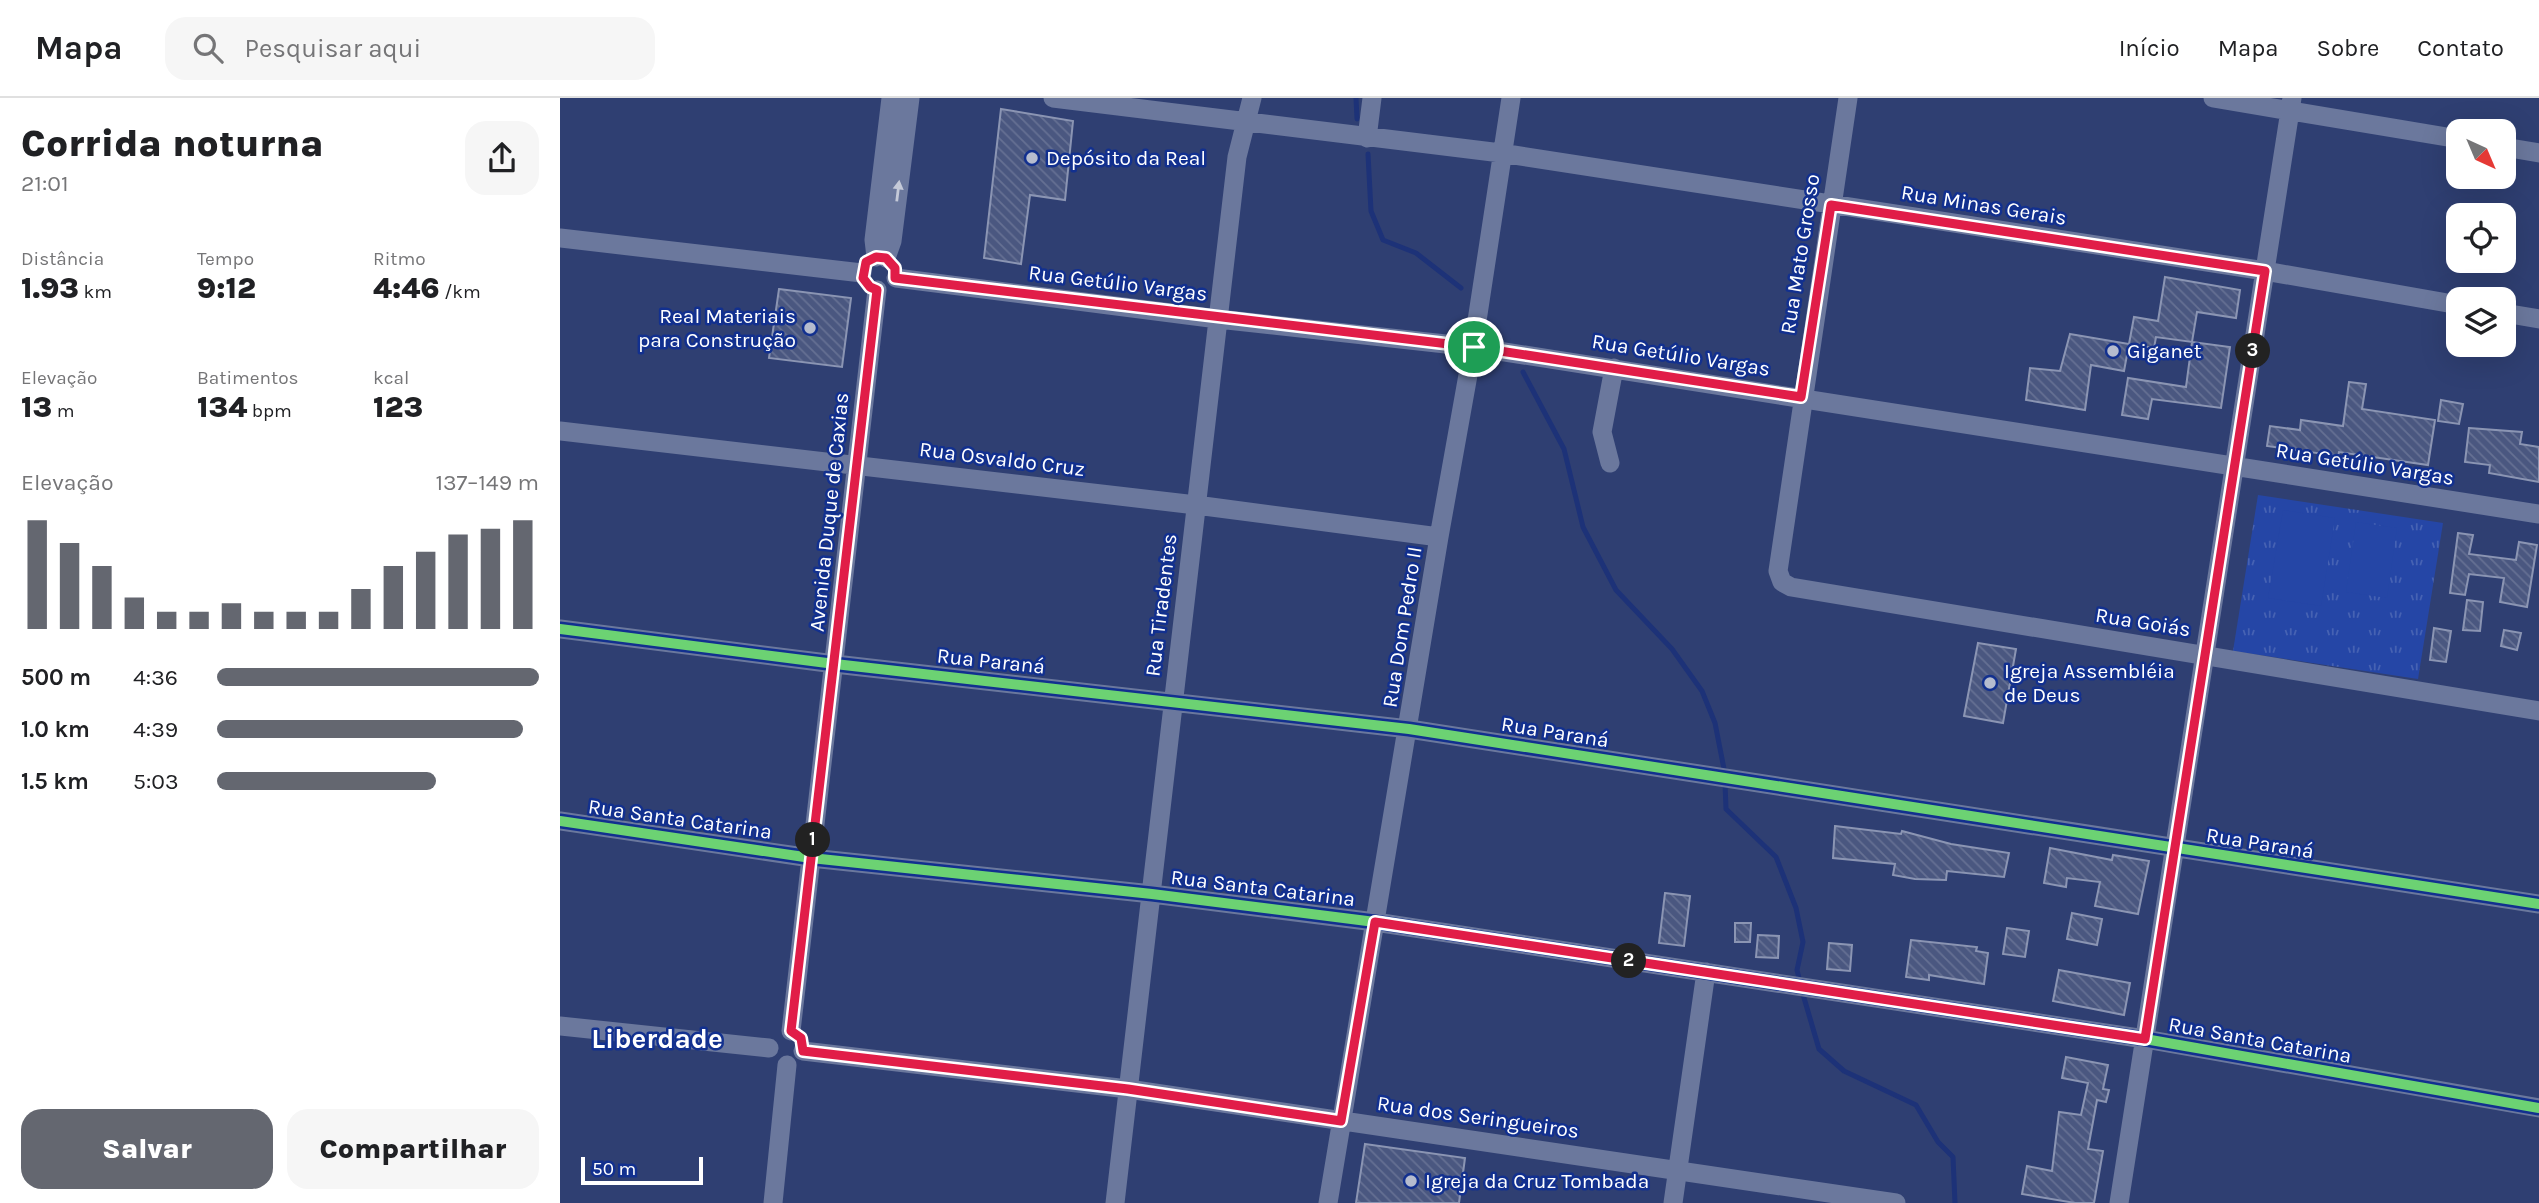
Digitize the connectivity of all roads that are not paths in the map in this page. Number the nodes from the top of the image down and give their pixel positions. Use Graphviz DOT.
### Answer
graph roads {
  1 [pos="891,98"];
  2 [pos="909,98"];
  3 [pos="1053,98"];
  4 [pos="1252,98"];
  5 [pos="1371,98"];
  6 [pos="1511,98"];
  7 [pos="1848,98"];
  8 [pos="2213,98"];
  9 [pos="2291,104"];
  10 [pos="1245,124"];
  11 [pos="2446,136"];
  12 [pos="1367,138"];
  13 [pos="2516,149"];
  14 [pos="1501,153"];
  15 [pos="2539,153"];
  16 [pos="1831,205"];
  17 [pos="560,238"];
  18 [pos="881,257"];
  19 [pos="2265,271"];
  20 [pos="862,273"];
  21 [pos="895,278"];
  22 [pos="877,290"];
  23 [pos="2446,303"];
  24 [pos="2516,315"];
  25 [pos="1218,319"];
  26 [pos="2539,320"];
  27 [pos="1474,347"];
  28 [pos="1614,368"];
  29 [pos="1801,397"];
  30 [pos="560,431"];
  31 [pos="1610,463"];
  32 [pos="858,465"];
  33 [pos="2236,466"];
  34 [pos="1196,505"];
  35 [pos="2539,514"];
  36 [pos="1438,537"];
  37 [pos="1782,582"];
  38 [pos="560,629"];
  39 [pos="2205,656"];
  40 [pos="835,664"];
  41 [pos="1172,700"];
  42 [pos="2539,711"];
  43 [pos="1409,729"];
  44 [pos="560,821"];
  45 [pos="2175,850"];
  46 [pos="811,858"];
  47 [pos="1152,894"];
  48 [pos="2539,904"];
  49 [pos="1375,922"];
  50 [pos="1706,972"];
  51 [pos="560,1026"];
  52 [pos="791,1031"];
  53 [pos="2145,1039"];
  54 [pos="769,1048"];
  55 [pos="803,1051"];
  56 [pos="787,1065"];
  57 [pos="1128,1089"];
  58 [pos="2539,1108"];
  59 [pos="1341,1121"];
  60 [pos="1678,1169"];
  61 [pos="773,1203"];
  62 [pos="1115,1203"];
  63 [pos="1328,1203"];
  64 [pos="1673,1203"];
  65 [pos="1896,1203"];
  66 [pos="2119,1203"];
  1 -- 18 [label="street"];
  18 -- 2 [label="street, one-way"];
  3 -- 10 [label="street, Rua Minas Gerais"];
  4 -- 10 [label="street, Rua Tiradentes"];
  5 -- 12 [label="street"];
  6 -- 14 [label="street, Rua Dom Pedro II"];
  7 -- 16 [label="street, Rua Mato Grosso"];
  8 -- 9 [label="street"];
  9 -- 11 [label="street"];
  9 -- 19 [label="street"];
  10 -- 12 [label="street, Rua Minas Gerais"];
  10 -- 25 [label="street, Rua Tiradentes"];
  12 -- 14 [label="street, Rua Minas Gerais"];
  13 -- 15 [label="street"];
  14 -- 16 [label="street, Rua Minas Gerais"];
  14 -- 27 [label="street, Rua Dom Pedro II"];
  16 -- 19 [label="street, Rua Minas Gerais"];
  16 -- 29 [label="street, Rua Mato Grosso"];
  17 -- 20 [label="street"];
  18 -- 20 [label="street"];
  18 -- 21 [label="street"];
  19 -- 23 [label="street, Rua Minas Gerais"];
  19 -- 33 [label="street"];
  20 -- 22 [label="street"];
  21 -- 22 [label="street"];
  21 -- 25 [label="street, Rua Getúlio Vargas"];
  22 -- 32 [label="street, Avenida Duque de Caxias"];
  24 -- 26 [label="street"];
  25 -- 27 [label="street, Rua Getúlio Vargas"];
  25 -- 34 [label="street, Rua Tiradentes"];
  27 -- 28 [label="street, Rua Getúlio Vargas"];
  27 -- 36 [label="street, Rua Dom Pedro II"];
  28 -- 29 [label="street, Rua Getúlio Vargas"];
  28 -- 31 [label="street"];
  29 -- 33 [label="street, Rua Getúlio Vargas"];
  29 -- 37 [label="street, Rua Mato Grosso"];
  30 -- 32 [label="street, Rua Osvaldo Cruz"];
  32 -- 34 [label="street, Rua Osvaldo Cruz"];
  32 -- 40 [label="street, Avenida Duque de Caxias"];
  33 -- 35 [label="street, Rua Getúlio Vargas"];
  33 -- 39 [label="street"];
  34 -- 36 [label="street, Rua Osvaldo Cruz"];
  34 -- 41 [label="street, Rua Tiradentes"];
  36 -- 43 [label="street, Rua Dom Pedro II"];
  37 -- 39 [label="street, Rua Goiás"];
  38 -- 40 [label="street, Rua Paraná"];
  39 -- 42 [label="street, Rua Goiás"];
  39 -- 45 [label="street"];
  40 -- 41 [label="street, Rua Paraná"];
  40 -- 46 [label="street, Avenida Duque de Caxias"];
  41 -- 43 [label="street, Rua Paraná"];
  41 -- 47 [label="street, Rua Tiradentes"];
  43 -- 45 [label="street, Rua Paraná"];
  43 -- 49 [label="street, Rua Dom Pedro II"];
  44 -- 46 [label="street, Rua Santa Catarina"];
  45 -- 48 [label="street, Rua Paraná"];
  45 -- 53 [label="street"];
  46 -- 47 [label="street, Rua Santa Catarina"];
  46 -- 52 [label="street, Avenida Duque de Caxias"];
  47 -- 49 [label="street, Rua Santa Catarina"];
  47 -- 57 [label="street, Rua Tiradentes"];
  49 -- 50 [label="street, Rua Santa Catarina"];
  49 -- 59 [label="street, Rua Dom Pedro II"];
  50 -- 53 [label="street, Rua Santa Catarina"];
  50 -- 60 [label="street"];
  51 -- 54 [label="street"];
  52 -- 54 [label="street"];
  52 -- 55 [label="street"];
  53 -- 58 [label="street, Rua Santa Catarina"];
  53 -- 66 [label="street"];
  54 -- 56 [label="street"];
  55 -- 56 [label="street"];
  55 -- 57 [label="street, Rua dos Seringueiros"];
  56 -- 61 [label="street"];
  57 -- 59 [label="street, Rua dos Seringueiros"];
  57 -- 62 [label="street, Rua Tiradentes"];
  59 -- 60 [label="street, Rua dos Seringueiros"];
  59 -- 63 [label="street, Rua Dom Pedro II"];
  60 -- 64 [label="street"];
  60 -- 65 [label="street, Rua dos Seringueiros"];
}
